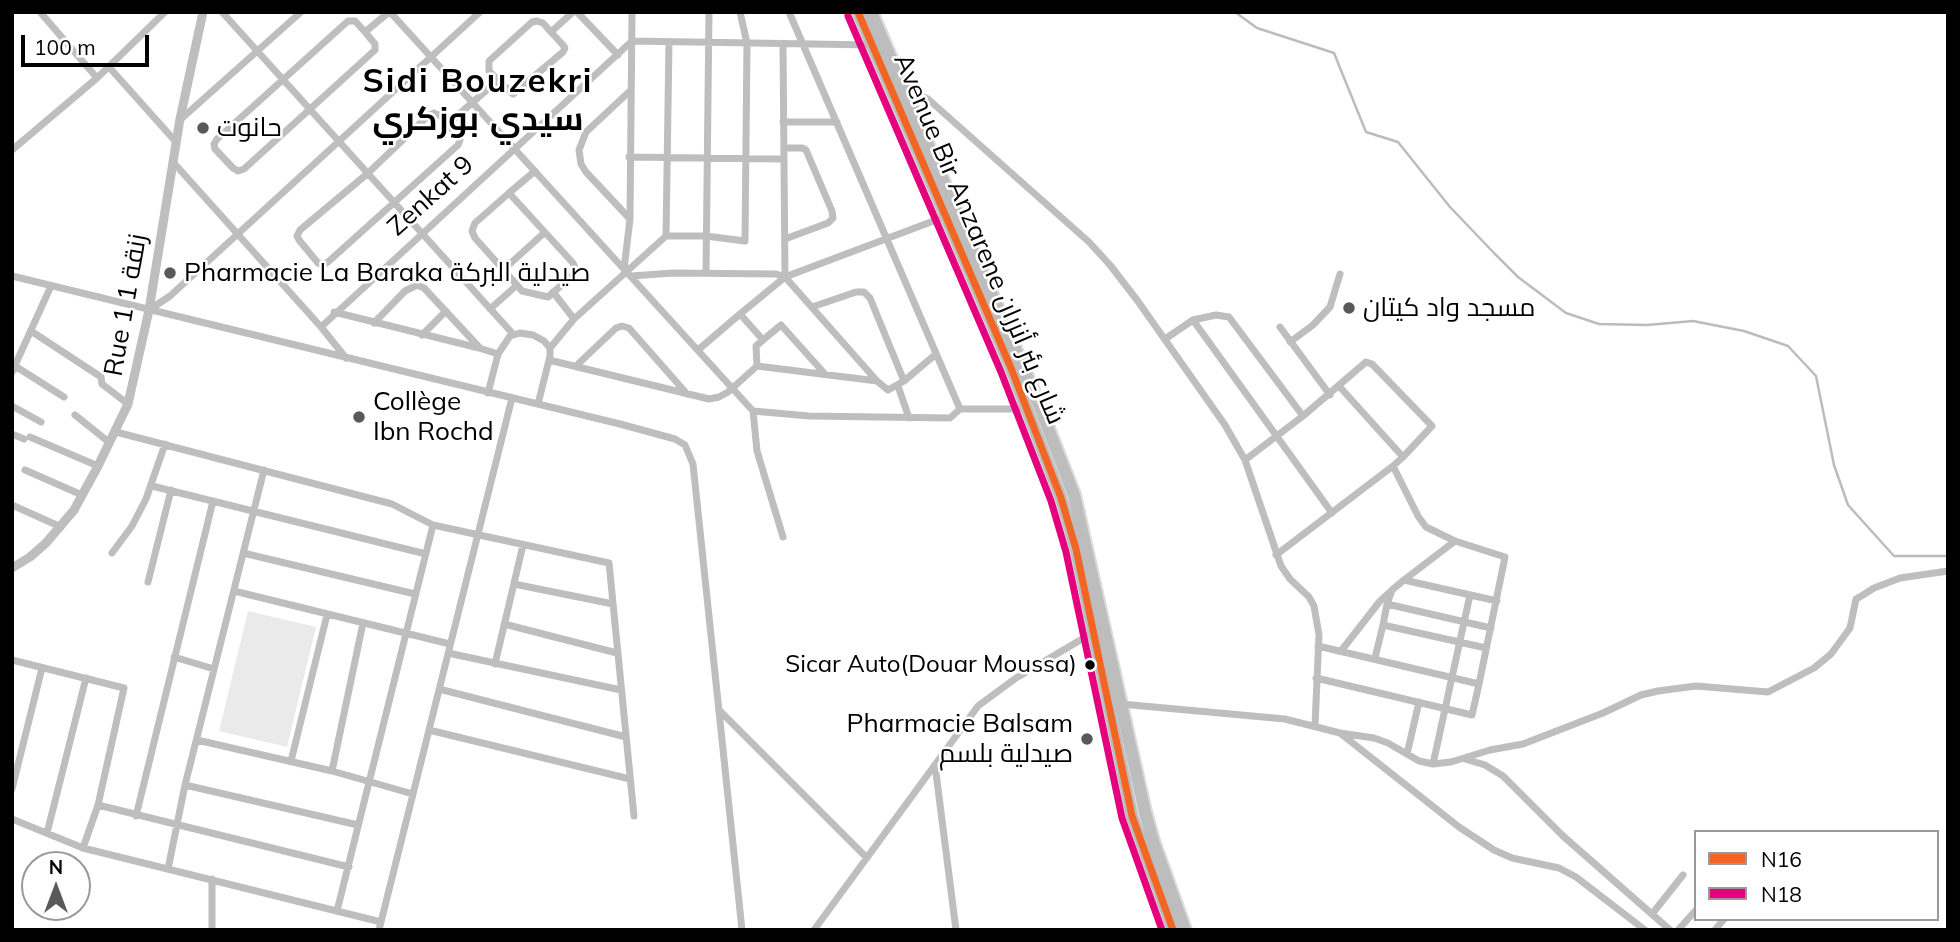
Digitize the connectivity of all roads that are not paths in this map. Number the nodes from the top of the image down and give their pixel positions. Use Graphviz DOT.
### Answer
graph roads {
  1 [pos="40,12"];
  2 [pos="165,12"];
  3 [pos="203,12"];
  4 [pos="222,12"];
  5 [pos="301,12"];
  6 [pos="390,12"];
  7 [pos="480,12"];
  8 [pos="575,12"];
  9 [pos="632,12"];
  10 [pos="709,12"];
  11 [pos="740,12"];
  12 [pos="789,12"];
  13 [pos="858,12"];
  14 [pos="871,12"];
  15 [pos="365,32"];
  16 [pos="551,32"];
  17 [pos="632,41"];
  18 [pos="669,42"];
  19 [pos="708,43"];
  20 [pos="747,43"];
  21 [pos="783,44"];
  22 [pos="803,44"];
  23 [pos="872,45"];
  24 [pos="257,52"];
  25 [pos="618,55"];
  26 [pos="431,57"];
  27 [pos="109,67"];
  28 [pos="97,79"];
  29 [pos="283,80"];
  30 [pos="498,80"];
  31 [pos="631,90"];
  32 [pos="906,94"];
  33 [pos="473,103"];
  34 [pos="309,109"];
  35 [pos="180,119"];
  36 [pos="783,121"];
  37 [pos="837,122"];
  38 [pos="449,124"];
  39 [pos="176,142"];
  40 [pos="339,142"];
  41 [pos="783,148"];
  42 [pos="12,150"];
  43 [pos="515,150"];
  44 [pos="629,157"];
  45 [pos="667,158"];
  46 [pos="707,158"];
  47 [pos="747,159"];
  48 [pos="783,159"];
  49 [pos="173,162"];
  50 [pos="535,171"];
  51 [pos="367,174"];
  52 [pos="509,193"];
  53 [pos="392,203"];
  54 [pos="944,217"];
  55 [pos="630,219"];
  56 [pos="421,233"];
  57 [pos="544,233"];
  58 [pos="236,234"];
  59 [pos="666,236"];
  60 [pos="706,236"];
  61 [pos="785,239"];
  62 [pos="887,240"];
  63 [pos="503,270"];
  64 [pos="627,273"];
  65 [pos="706,273"];
  66 [pos="1340,274"];
  67 [pos="12,276"];
  68 [pos="785,276"];
  69 [pos="51,286"];
  70 [pos="517,288"];
  71 [pos="551,295"];
  72 [pos="812,307"];
  73 [pos="490,309"];
  74 [pos="149,310"];
  75 [pos="446,311"];
  76 [pos="334,312"];
  77 [pos="740,314"];
  78 [pos="575,318"];
  79 [pos="1193,320"];
  80 [pos="374,323"];
  81 [pos="321,327"];
  82 [pos="1280,327"];
  83 [pos="32,331"];
  84 [pos="513,334"];
  85 [pos="422,335"];
  86 [pos="1165,339"];
  87 [pos="764,340"];
  88 [pos="1290,342"];
  89 [pos="479,348"];
  90 [pos="550,348"];
  91 [pos="698,350"];
  92 [pos="498,354"];
  93 [pos="936,354"];
  94 [pos="346,358"];
  95 [pos="549,360"];
  96 [pos="576,366"];
  97 [pos="757,366"];
  98 [pos="14,369"];
  99 [pos="825,374"];
  100 [pos="877,382"];
  101 [pos="901,384"];
  102 [pos="1339,386"];
  103 [pos="732,388"];
  104 [pos="488,393"];
  105 [pos="687,394"];
  106 [pos="1329,395"];
  107 [pos="64,397"];
  108 [pos="512,398"];
  109 [pos="128,404"];
  110 [pos="538,404"];
  111 [pos="12,406"];
  112 [pos="960,409"];
  113 [pos="1026,409"];
  114 [pos="753,411"];
  115 [pos="75,415"];
  116 [pos="1303,416"];
  117 [pos="909,418"];
  118 [pos="41,422"];
  119 [pos="116,432"];
  120 [pos="12,434"];
  121 [pos="1276,437"];
  122 [pos="110,443"];
  123 [pos="164,444"];
  124 [pos="1403,457"];
  125 [pos="1245,460"];
  126 [pos="99,466"];
  127 [pos="1393,466"];
  128 [pos="25,470"];
  129 [pos="264,470"];
  130 [pos="152,486"];
  131 [pos="170,490"];
  132 [pos="82,495"];
  133 [pos="213,501"];
  134 [pos="12,505"];
  135 [pos="254,511"];
  136 [pos="1332,513"];
  137 [pos="433,525"];
  138 [pos="61,527"];
  139 [pos="478,536"];
  140 [pos="783,537"];
  141 [pos="1455,541"];
  142 [pos="523,545"];
  143 [pos="243,552"];
  144 [pos="112,553"];
  145 [pos="426,554"];
  146 [pos="1276,555"];
  147 [pos="12,568"];
  148 [pos="1948,571"];
  149 [pos="1404,580"];
  150 [pos="148,582"];
  151 [pos="514,584"];
  152 [pos="1392,590"];
  153 [pos="234,591"];
  154 [pos="415,594"];
  155 [pos="1470,595"];
  156 [pos="1497,601"];
  157 [pos="613,604"];
  158 [pos="1387,604"];
  159 [pos="327,615"];
  160 [pos="1465,622"];
  161 [pos="363,623"];
  162 [pos="504,624"];
  163 [pos="1383,625"];
  164 [pos="1491,628"];
  165 [pos="1094,632"];
  166 [pos="406,634"];
  167 [pos="1460,643"];
  168 [pos="450,644"];
  169 [pos="1318,646"];
  170 [pos="1486,648"];
  171 [pos="1341,651"];
  172 [pos="448,653"];
  173 [pos="617,653"];
  174 [pos="174,657"];
  175 [pos="1376,658"];
  176 [pos="12,660"];
  177 [pos="495,664"];
  178 [pos="42,667"];
  179 [pos="214,669"];
  180 [pos="1452,677"];
  181 [pos="86,678"];
  182 [pos="1316,678"];
  183 [pos="1479,684"];
  184 [pos="439,690"];
  185 [pos="621,690"];
  186 [pos="1419,702"];
  187 [pos="1121,704"];
  188 [pos="1445,708"];
  189 [pos="720,710"];
  190 [pos="1315,726"];
  191 [pos="429,730"];
  192 [pos="1340,733"];
  193 [pos="626,737"];
  194 [pos="197,740"];
  195 [pos="1407,754"];
  196 [pos="1464,758"];
  197 [pos="291,761"];
  198 [pos="1433,764"];
  199 [pos="935,765"];
  200 [pos="332,771"];
  201 [pos="631,779"];
  202 [pos="369,781"];
  203 [pos="185,785"];
  204 [pos="12,789"];
  205 [pos="413,794"];
  206 [pos="98,805"];
  207 [pos="136,816"];
  208 [pos="634,816"];
  209 [pos="12,818"];
  210 [pos="179,824"];
  211 [pos="358,825"];
  212 [pos="47,833"];
  213 [pos="83,849"];
  214 [pos="867,858"];
  215 [pos="349,867"];
  216 [pos="168,869"];
  217 [pos="1684,875"];
  218 [pos="212,879"];
  219 [pos="337,911"];
  220 [pos="1694,912"];
  221 [pos="1652,914"];
  222 [pos="380,926"];
  223 [pos="212,930"];
  224 [pos="742,930"];
  225 [pos="814,930"];
  226 [pos="956,930"];
  227 [pos="1173,930"];
  228 [pos="1185,930"];
  229 [pos="1645,930"];
  230 [pos="1670,930"];
  231 [pos="1678,930"];
  1 -- 28 [label="street"];
  2 -- 27 [label="street"];
  3 -- 35 [label="street, Rue 1 زنقة 1"];
  4 -- 24 [label="street"];
  5 -- 24 [label="street"];
  6 -- 15 [label="street"];
  6 -- 26 [label="street"];
  7 -- 26 [label="street"];
  8 -- 16 [label="street"];
  8 -- 25 [label="street"];
  9 -- 17 [label="street"];
  10 -- 19 [label="street"];
  11 -- 20 [label="street"];
  12 -- 22 [label="street"];
  13 -- 23 [label="main road, Avenue Bir Anzarene شارع بئر أنزران"];
  14 -- 32 [label="main road, Avenue Bir Anzarene شارع بئر أنزران"];
  15 -- 29 [label="street"];
  15 -- 34 [label="street"];
  16 -- 30 [label="street"];
  16 -- 30 [label="street"];
  17 -- 18 [label="street"];
  17 -- 25 [label="street, Zenkat 9"];
  17 -- 31 [label="street"];
  18 -- 19 [label="street"];
  18 -- 45 [label="street"];
  19 -- 20 [label="street"];
  19 -- 46 [label="street"];
  20 -- 21 [label="street"];
  20 -- 47 [label="street"];
  21 -- 22 [label="street"];
  21 -- 36 [label="street"];
  22 -- 23 [label="street"];
  22 -- 37 [label="street"];
  23 -- 54 [label="main road, Avenue Bir Anzarene شارع بئر أنزران"];
  24 -- 29 [label="street"];
  24 -- 35 [label="street"];
  25 -- 43 [label="street, Zenkat 9"];
  26 -- 33 [label="street"];
  26 -- 40 [label="street"];
  27 -- 28 [label="street"];
  27 -- 39 [label="street"];
  28 -- 42 [label="street"];
  29 -- 34 [label="street"];
  29 -- 34 [label="street"];
  30 -- 33 [label="street"];
  31 -- 44 [label="street"];
  31 -- 55 [label="street"];
  32 -- 86 [label="street"];
  32 -- 187 [label="main road, Avenue Bir Anzarene شارع بئر أنزران"];
  33 -- 38 [label="street"];
  33 -- 43 [label="street"];
  34 -- 40 [label="street"];
  35 -- 39 [label="street, Rue 1 زنقة 1"];
  36 -- 37 [label="street"];
  36 -- 41 [label="street"];
  37 -- 62 [label="street"];
  38 -- 51 [label="street"];
  38 -- 53 [label="street"];
  39 -- 49 [label="street, Rue 1 زنقة 1"];
  40 -- 51 [label="street"];
  40 -- 58 [label="street"];
  41 -- 48 [label="street"];
  41 -- 61 [label="street"];
  43 -- 50 [label="street"];
  43 -- 56 [label="street, Zenkat 9"];
  44 -- 45 [label="street"];
  44 -- 55 [label="street"];
  45 -- 46 [label="street"];
  45 -- 59 [label="street"];
  46 -- 47 [label="street"];
  46 -- 60 [label="street"];
  47 -- 48 [label="street"];
  47 -- 60 [label="street"];
  48 -- 61 [label="street"];
  49 -- 58 [label="street"];
  49 -- 74 [label="street, Rue 1 زنقة 1"];
  50 -- 52 [label="street"];
  50 -- 64 [label="street"];
  51 -- 53 [label="street"];
  51 -- 53 [label="street"];
  52 -- 57 [label="street"];
  52 -- 63 [label="street"];
  53 -- 56 [label="street"];
  54 -- 62 [label="street"];
  54 -- 113 [label="main road, Avenue Bir Anzarene شارع بئر أنزران"];
  55 -- 64 [label="street"];
  56 -- 73 [label="street"];
  56 -- 76 [label="street, Zenkat 9"];
  57 -- 63 [label="street"];
  57 -- 71 [label="street"];
  58 -- 74 [label="street"];
  58 -- 81 [label="street"];
  59 -- 60 [label="street"];
  59 -- 64 [label="street"];
  60 -- 65 [label="street"];
  61 -- 68 [label="street"];
  62 -- 68 [label="street"];
  62 -- 93 [label="street"];
  63 -- 70 [label="street"];
  64 -- 65 [label="street"];
  64 -- 78 [label="street"];
  64 -- 91 [label="street"];
  65 -- 68 [label="street"];
  66 -- 88 [label="street"];
  67 -- 69 [label="street"];
  68 -- 72 [label="street"];
  68 -- 77 [label="street"];
  69 -- 74 [label="street"];
  69 -- 83 [label="street"];
  70 -- 71 [label="street"];
  70 -- 73 [label="street"];
  71 -- 78 [label="street"];
  72 -- 100 [label="street"];
  72 -- 101 [label="street"];
  73 -- 84 [label="street"];
  74 -- 94 [label="street"];
  74 -- 109 [label="street, Rue 1 زنقة 1"];
  75 -- 80 [label="street"];
  75 -- 85 [label="street"];
  75 -- 89 [label="street"];
  76 -- 80 [label="street"];
  76 -- 81 [label="street, Zenkat 9"];
  77 -- 87 [label="street"];
  77 -- 91 [label="street"];
  78 -- 90 [label="street"];
  79 -- 86 [label="street"];
  79 -- 116 [label="street"];
  79 -- 121 [label="street"];
  80 -- 85 [label="street"];
  81 -- 94 [label="street"];
  82 -- 88 [label="street"];
  83 -- 98 [label="street"];
  83 -- 109 [label="street"];
  84 -- 90 [label="street"];
  84 -- 92 [label="street"];
  85 -- 89 [label="street"];
  86 -- 125 [label="street"];
  87 -- 97 [label="street"];
  87 -- 99 [label="street"];
  88 -- 106 [label="street"];
  89 -- 92 [label="street"];
  90 -- 95 [label="street"];
  91 -- 103 [label="street"];
  92 -- 104 [label="street"];
  93 -- 101 [label="street"];
  93 -- 112 [label="street"];
  94 -- 104 [label="street"];
  95 -- 96 [label="street"];
  95 -- 110 [label="street"];
  96 -- 105 [label="street"];
  96 -- 105 [label="street"];
  97 -- 99 [label="street"];
  97 -- 103 [label="street"];
  98 -- 107 [label="street"];
  99 -- 100 [label="street"];
  100 -- 101 [label="street"];
  101 -- 117 [label="street"];
  102 -- 106 [label="street"];
  102 -- 124 [label="street"];
  102 -- 124 [label="street"];
  103 -- 105 [label="street"];
  103 -- 114 [label="street"];
  104 -- 108 [label="street"];
  106 -- 116 [label="street"];
  108 -- 110 [label="street"];
  108 -- 139 [label="street"];
  109 -- 119 [label="street, Rue 1 زنقة 1"];
  110 -- 189 [label="street"];
  111 -- 118 [label="street"];
  112 -- 113 [label="street"];
  112 -- 117 [label="street"];
  113 -- 165 [label="main road, Avenue Bir Anzarene شارع بئر أنزران"];
  114 -- 117 [label="street"];
  114 -- 140 [label="street"];
  115 -- 122 [label="street"];
  116 -- 121 [label="street"];
  119 -- 122 [label="street, Rue 1 زنقة 1"];
  119 -- 123 [label="street"];
  120 -- 126 [label="street"];
  121 -- 125 [label="street"];
  121 -- 136 [label="street"];
  122 -- 126 [label="street, Rue 1 زنقة 1"];
  123 -- 129 [label="street"];
  123 -- 130 [label="street"];
  124 -- 127 [label="street"];
  125 -- 146 [label="street"];
  126 -- 132 [label="street, Rue 1 زنقة 1"];
  127 -- 136 [label="street"];
  127 -- 141 [label="street"];
  128 -- 132 [label="street"];
  129 -- 135 [label="street"];
  129 -- 137 [label="street"];
  130 -- 131 [label="street"];
  130 -- 144 [label="street"];
  131 -- 133 [label="street"];
  131 -- 150 [label="street"];
  132 -- 138 [label="street, Rue 1 زنقة 1"];
  133 -- 135 [label="street"];
  133 -- 174 [label="street"];
  134 -- 138 [label="street"];
  135 -- 143 [label="street"];
  135 -- 145 [label="street"];
  136 -- 146 [label="street"];
  137 -- 139 [label="street"];
  137 -- 145 [label="street"];
  138 -- 147 [label="street, Rue 1 زنقة 1"];
  139 -- 142 [label="street"];
  139 -- 168 [label="street"];
  141 -- 149 [label="street"];
  141 -- 156 [label="street"];
  142 -- 151 [label="street"];
  142 -- 157 [label="street"];
  143 -- 153 [label="street"];
  143 -- 154 [label="street"];
  145 -- 154 [label="street"];
  146 -- 169 [label="street"];
  148 -- 196 [label="street"];
  149 -- 152 [label="street"];
  149 -- 155 [label="street"];
  151 -- 157 [label="street"];
  151 -- 162 [label="street"];
  152 -- 158 [label="street"];
  152 -- 171 [label="street"];
  153 -- 159 [label="street"];
  153 -- 179 [label="street"];
  154 -- 166 [label="street"];
  155 -- 156 [label="street"];
  155 -- 160 [label="street"];
  156 -- 164 [label="street"];
  157 -- 173 [label="street"];
  158 -- 160 [label="street"];
  158 -- 163 [label="street"];
  159 -- 161 [label="street"];
  159 -- 197 [label="street"];
  160 -- 164 [label="street"];
  160 -- 167 [label="street"];
  161 -- 166 [label="street"];
  161 -- 200 [label="street"];
  162 -- 173 [label="street"];
  162 -- 177 [label="street"];
  163 -- 167 [label="street"];
  163 -- 175 [label="street"];
  164 -- 170 [label="street"];
  165 -- 199 [label="street"];
  165 -- 227 [label="main road, Avenue Bir Anzarene شارع بئر أنزران"];
  166 -- 168 [label="street"];
  166 -- 202 [label="street"];
  167 -- 170 [label="street"];
  167 -- 180 [label="street"];
  168 -- 172 [label="street"];
  169 -- 171 [label="street"];
  169 -- 182 [label="street"];
  170 -- 183 [label="street"];
  171 -- 175 [label="street"];
  172 -- 177 [label="street"];
  172 -- 184 [label="street"];
  173 -- 185 [label="street"];
  174 -- 179 [label="street"];
  174 -- 207 [label="street"];
  175 -- 180 [label="street"];
  176 -- 178 [label="street"];
  177 -- 185 [label="street"];
  178 -- 181 [label="street"];
  178 -- 204 [label="street"];
  179 -- 194 [label="street"];
  180 -- 183 [label="street"];
  180 -- 188 [label="street"];
  181 -- 206 [label="street"];
  181 -- 212 [label="street"];
  182 -- 186 [label="street"];
  182 -- 190 [label="street"];
  183 -- 188 [label="street"];
  184 -- 191 [label="street"];
  184 -- 193 [label="street"];
  185 -- 193 [label="street"];
  186 -- 188 [label="street"];
  186 -- 195 [label="street"];
  187 -- 190 [label="street"];
  187 -- 228 [label="main road, Avenue Bir Anzarene شارع بئر أنزران"];
  188 -- 198 [label="street"];
  189 -- 214 [label="street"];
  189 -- 224 [label="street"];
  190 -- 192 [label="street"];
  191 -- 201 [label="street"];
  191 -- 205 [label="street"];
  192 -- 195 [label="street"];
  192 -- 229 [label="street"];
  193 -- 201 [label="street"];
  194 -- 197 [label="street"];
  194 -- 203 [label="street"];
  195 -- 198 [label="street"];
  196 -- 198 [label="street"];
  196 -- 221 [label="street"];
  197 -- 200 [label="street"];
  199 -- 214 [label="street"];
  199 -- 226 [label="street"];
  200 -- 202 [label="street"];
  201 -- 208 [label="street"];
  202 -- 205 [label="street"];
  202 -- 211 [label="street"];
  203 -- 210 [label="street"];
  203 -- 211 [label="street"];
  205 -- 222 [label="street"];
  206 -- 207 [label="street"];
  206 -- 213 [label="street"];
  207 -- 210 [label="street"];
  209 -- 212 [label="street"];
  210 -- 215 [label="street"];
  210 -- 216 [label="street"];
  211 -- 215 [label="street"];
  212 -- 213 [label="street"];
  213 -- 216 [label="street"];
  214 -- 225 [label="street"];
  215 -- 219 [label="street"];
  216 -- 218 [label="street"];
  217 -- 221 [label="street"];
  218 -- 219 [label="street"];
  218 -- 223 [label="street"];
  219 -- 222 [label="street"];
  220 -- 231 [label="street"];
  221 -- 230 [label="street"];
}
